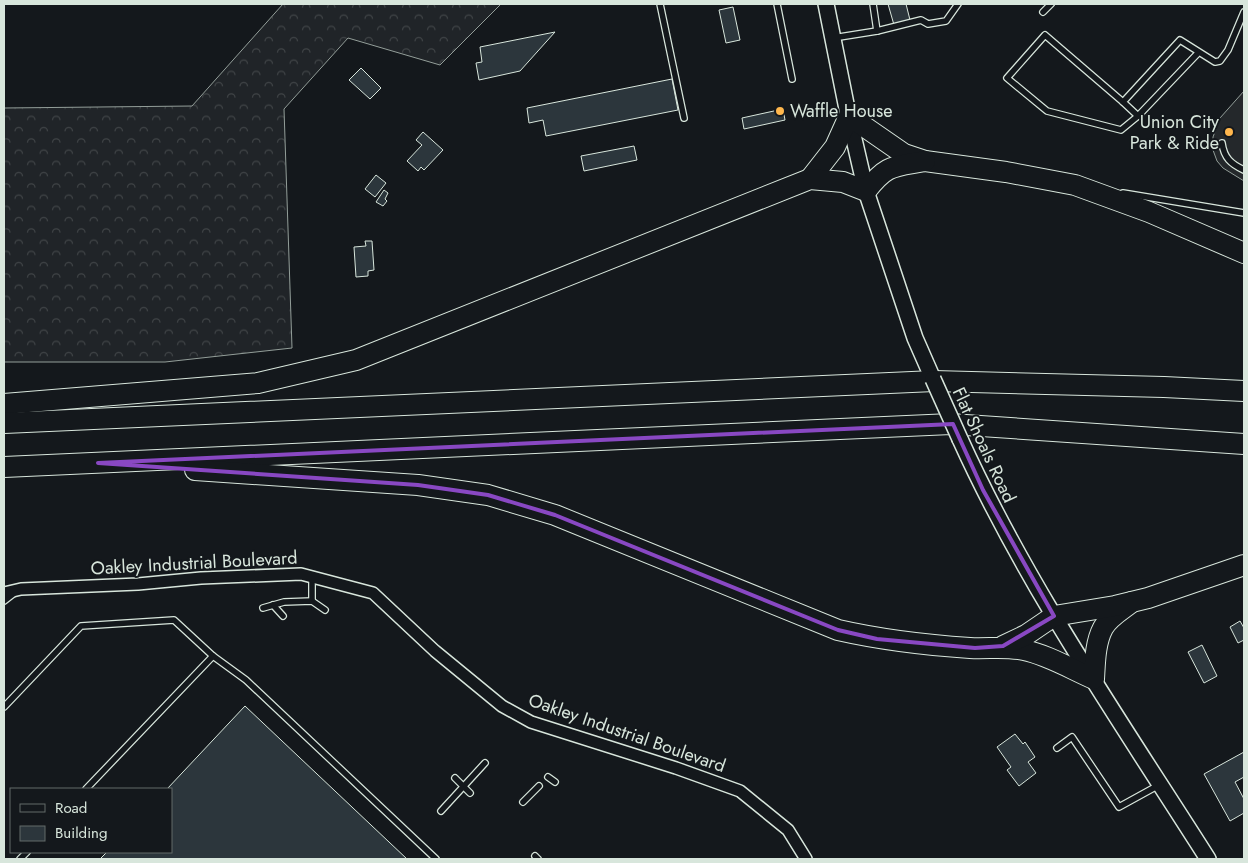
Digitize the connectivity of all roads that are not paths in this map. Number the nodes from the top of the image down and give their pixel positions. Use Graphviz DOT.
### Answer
graph roads {
  1 [pos="660,4"];
  2 [pos="777,4"];
  3 [pos="826,4"];
  4 [pos="873,4"];
  5 [pos="958,4"];
  6 [pos="1051,4"];
  7 [pos="1043,12"];
  8 [pos="1244,12"];
  9 [pos="877,31"];
  10 [pos="833,38"];
  11 [pos="1199,52"];
  12 [pos="792,79"];
  13 [pos="1123,102"];
  14 [pos="849,116"];
  15 [pos="1138,116"];
  16 [pos="684,118"];
  17 [pos="1222,143"];
  18 [pos="925,161"];
  19 [pos="1244,170"];
  20 [pos="810,179"];
  21 [pos="1074,185"];
  22 [pos="866,191"];
  23 [pos="1244,213"];
  24 [pos="1244,253"];
  25 [pos="1244,391"];
  26 [pos="4,404"];
  27 [pos="4,423"];
  28 [pos="1244,444"];
  29 [pos="98,463"];
  30 [pos="4,467"];
  31 [pos="1244,565"];
  32 [pos="312,577"];
  33 [pos="22,589"];
  34 [pos="4,593"];
  35 [pos="4,601"];
  36 [pos="312,601"];
  37 [pos="1132,602"];
  38 [pos="273,605"];
  39 [pos="263,608"];
  40 [pos="325,610"];
  41 [pos="283,616"];
  42 [pos="1054,616"];
  43 [pos="1003,646"];
  44 [pos="213,656"];
  45 [pos="1094,679"];
  46 [pos="4,708"];
  47 [pos="1057,748"];
  48 [pos="485,763"];
  49 [pos="548,777"];
  50 [pos="455,778"];
  51 [pos="555,782"];
  52 [pos="1161,784"];
  53 [pos="539,786"];
  54 [pos="464,787"];
  55 [pos="87,788"];
  56 [pos="470,793"];
  57 [pos="523,802"];
  58 [pos="441,811"];
  59 [pos="436,859"];
  60 [pos="806,859"];
  61 [pos="1208,859"];
  1 -- 16 [label="lane"];
  2 -- 12 [label="lane"];
  3 -- 10 [label="street, Flat Shoals Road"];
  4 -- 9 [label="lane"];
  5 -- 9 [label="lane"];
  6 -- 7 [label="lane"];
  8 -- 11 [label="lane"];
  9 -- 10 [label="lane"];
  10 -- 14 [label="street, Flat Shoals Road"];
  11 -- 13 [label="lane"];
  11 -- 15 [label="lane"];
  13 -- 15 [label="lane"];
  13 -- 15 [label="lane"];
  14 -- 18 [label="highway"];
  14 -- 20 [label="highway"];
  14 -- 22 [label="street, Flat Shoals Road"];
  17 -- 19 [label="lane"];
  18 -- 21 [label="highway"];
  18 -- 22 [label="highway"];
  20 -- 22 [label="highway"];
  20 -- 26 [label="highway"];
  21 -- 23 [label="lane"];
  21 -- 24 [label="highway"];
  22 -- 42 [label="street, Flat Shoals Road, bridge"];
  25 -- 27 [label="highway"];
  28 -- 29 [label="highway"];
  29 -- 30 [label="highway"];
  29 -- 43 [label="highway"];
  31 -- 37 [label="highway"];
  32 -- 33 [label="street, Oakley Industrial Boulevard"];
  32 -- 36 [label="lane"];
  32 -- 60 [label="street, Oakley Industrial Boulevard"];
  33 -- 34 [label="street, Oakley Industrial Boulevard"];
  33 -- 35 [label="lane"];
  36 -- 38 [label="lane"];
  36 -- 40 [label="lane"];
  37 -- 42 [label="highway"];
  37 -- 45 [label="highway"];
  38 -- 39 [label="lane"];
  38 -- 41 [label="lane"];
  42 -- 43 [label="highway"];
  42 -- 45 [label="street, Flat Shoals Road"];
  43 -- 45 [label="highway"];
  44 -- 46 [label="lane"];
  44 -- 55 [label="lane"];
  44 -- 59 [label="lane"];
  45 -- 52 [label="street, Flat Shoals Road"];
  47 -- 52 [label="lane"];
  48 -- 54 [label="lane"];
  49 -- 51 [label="lane"];
  50 -- 54 [label="lane"];
  52 -- 61 [label="street, Flat Shoals Road"];
  53 -- 57 [label="lane"];
  54 -- 56 [label="lane"];
  54 -- 58 [label="lane"];
}
